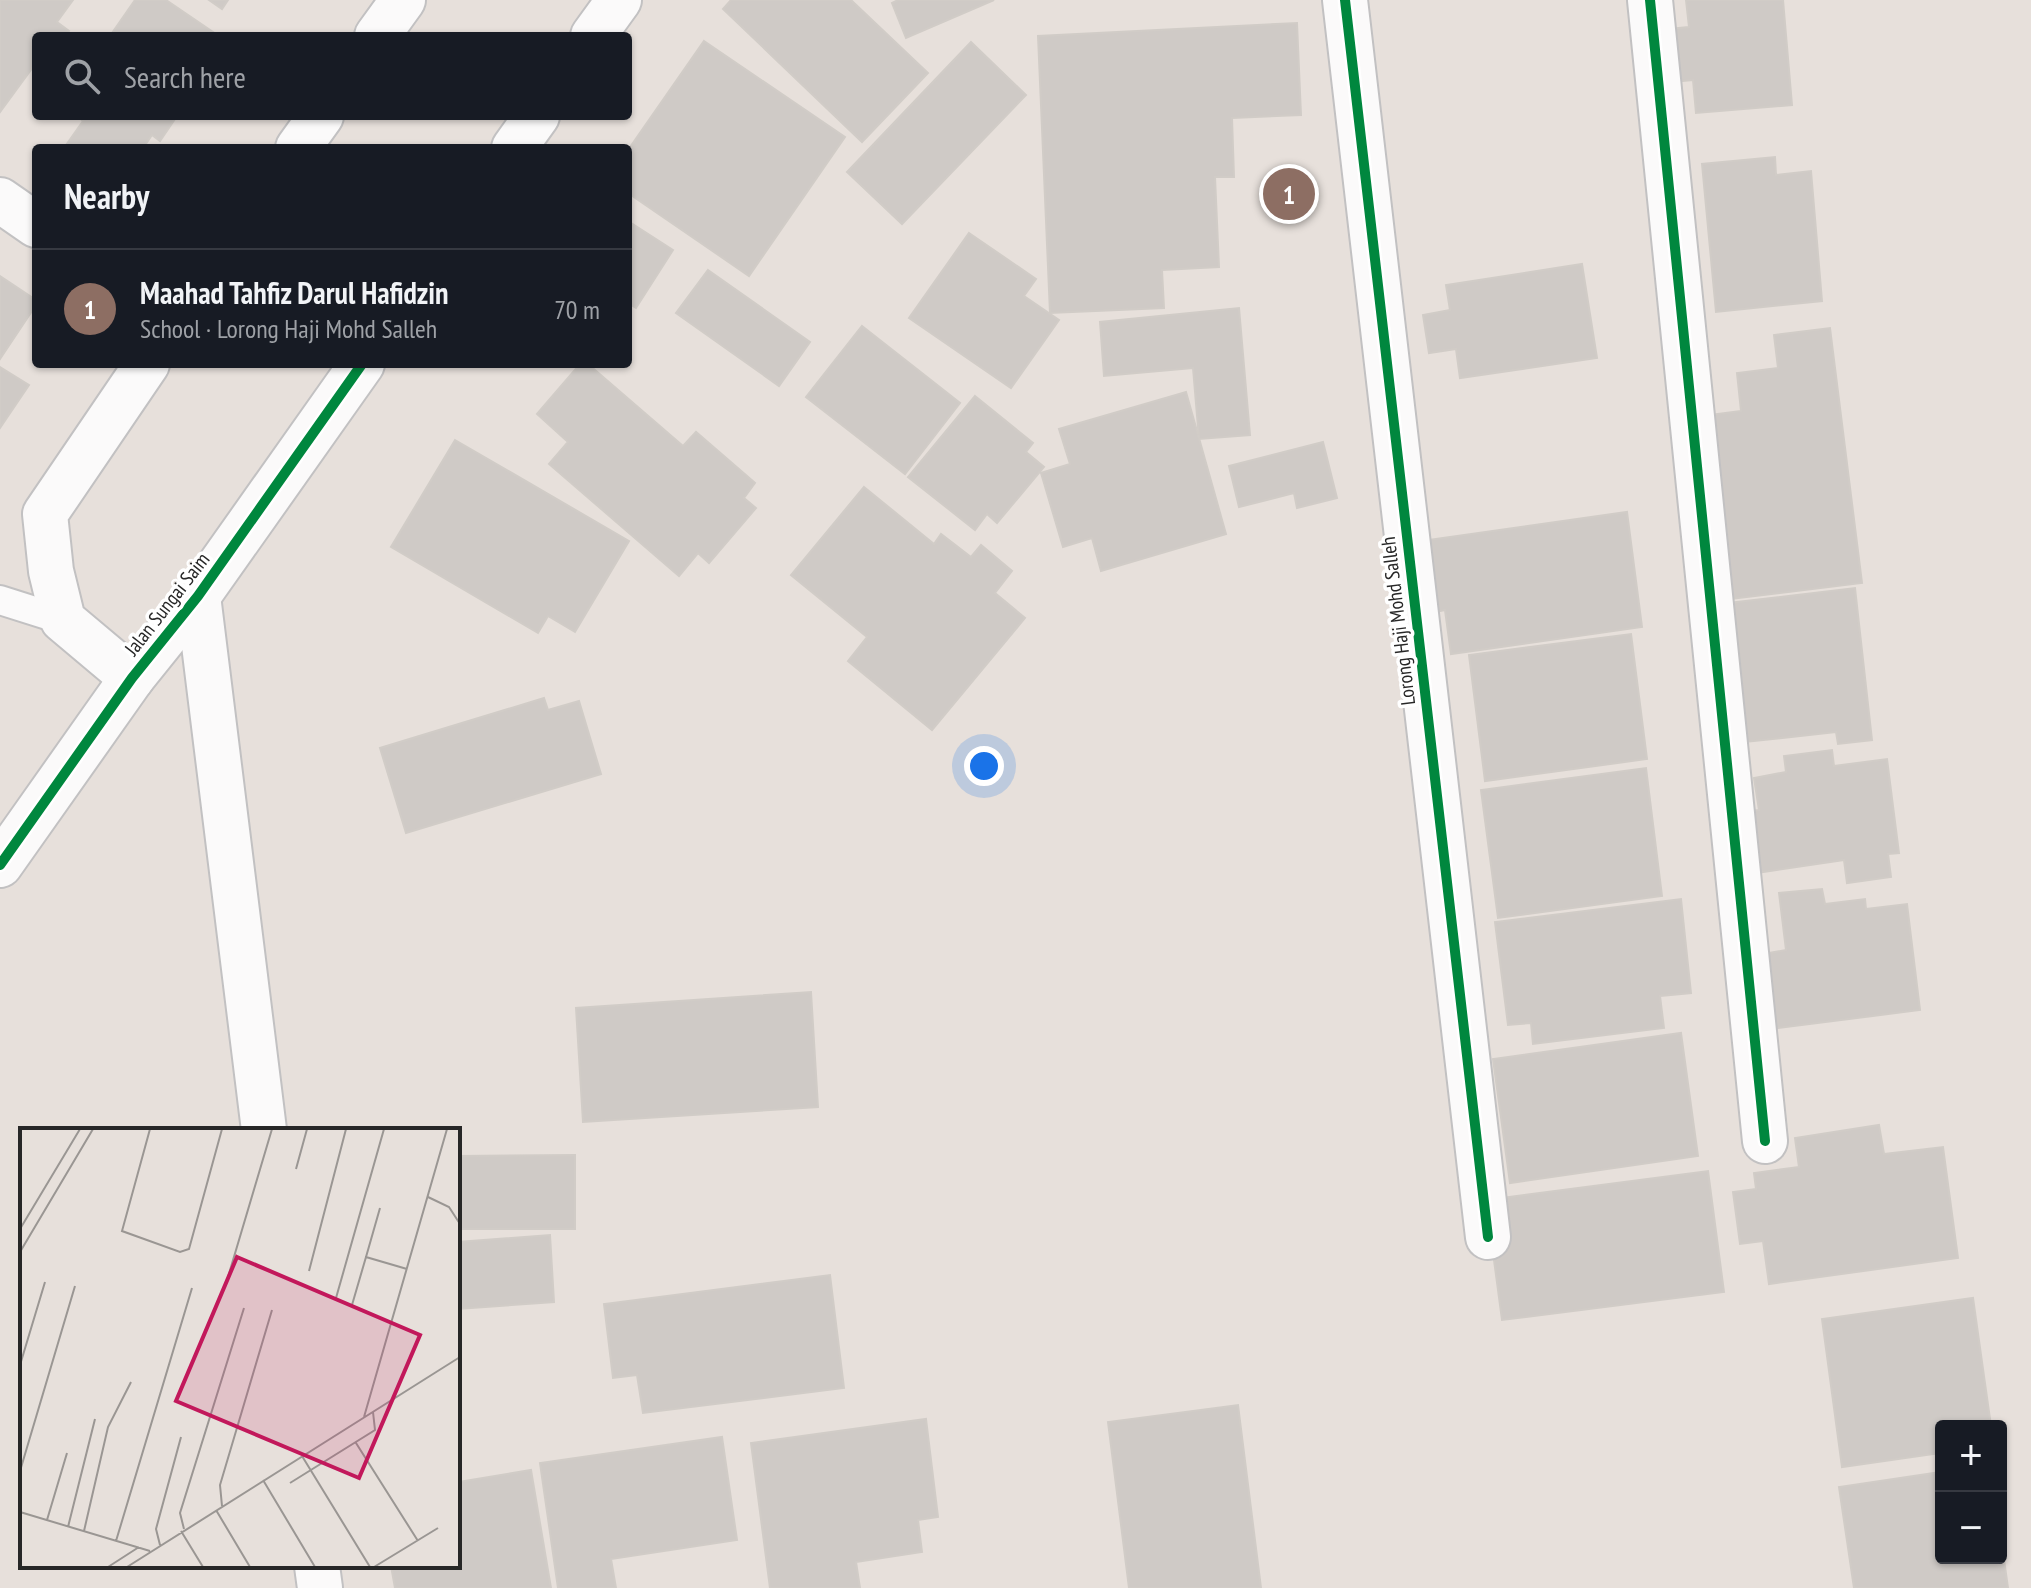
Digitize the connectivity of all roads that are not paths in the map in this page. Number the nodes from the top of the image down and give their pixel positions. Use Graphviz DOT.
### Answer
graph roads {
  1 [pos="403,0"];
  2 [pos="619,0"];
  3 [pos="1345,0"];
  4 [pos="1650,0"];
  5 [pos="380,32"];
  6 [pos="596,32"];
  7 [pos="318,120"];
  8 [pos="534,120"];
  9 [pos="301,144"];
  10 [pos="517,144"];
  11 [pos="0,200"];
  12 [pos="32,222"];
  13 [pos="144,368"];
  14 [pos="359,368"];
  15 [pos="198,596"];
  16 [pos="0,600"];
  17 [pos="63,620"];
  18 [pos="132,678"];
  19 [pos="0,865"];
  20 [pos="264,1128"];
  21 [pos="1765,1141"];
  22 [pos="1488,1237"];
  23 [pos="317,1568"];
  24 [pos="320,1588"];
  1 -- 5 [label="street"];
  2 -- 6 [label="street"];
  3 -- 22 [label="street, Lorong Haji Mohd Salleh"];
  4 -- 21 [label="street"];
  7 -- 9 [label="street"];
  8 -- 10 [label="street"];
  11 -- 12 [label="street"];
  13 -- 17 [label="street"];
  14 -- 15 [label="street, Jalan Sungai Saim"];
  15 -- 18 [label="street, Jalan Sungai Saim"];
  15 -- 20 [label="street, Jalan Sungai Saim"];
  16 -- 17 [label="lane"];
  17 -- 18 [label="street"];
  18 -- 19 [label="street, Jalan Sungai Saim"];
  23 -- 24 [label="street"];
}
